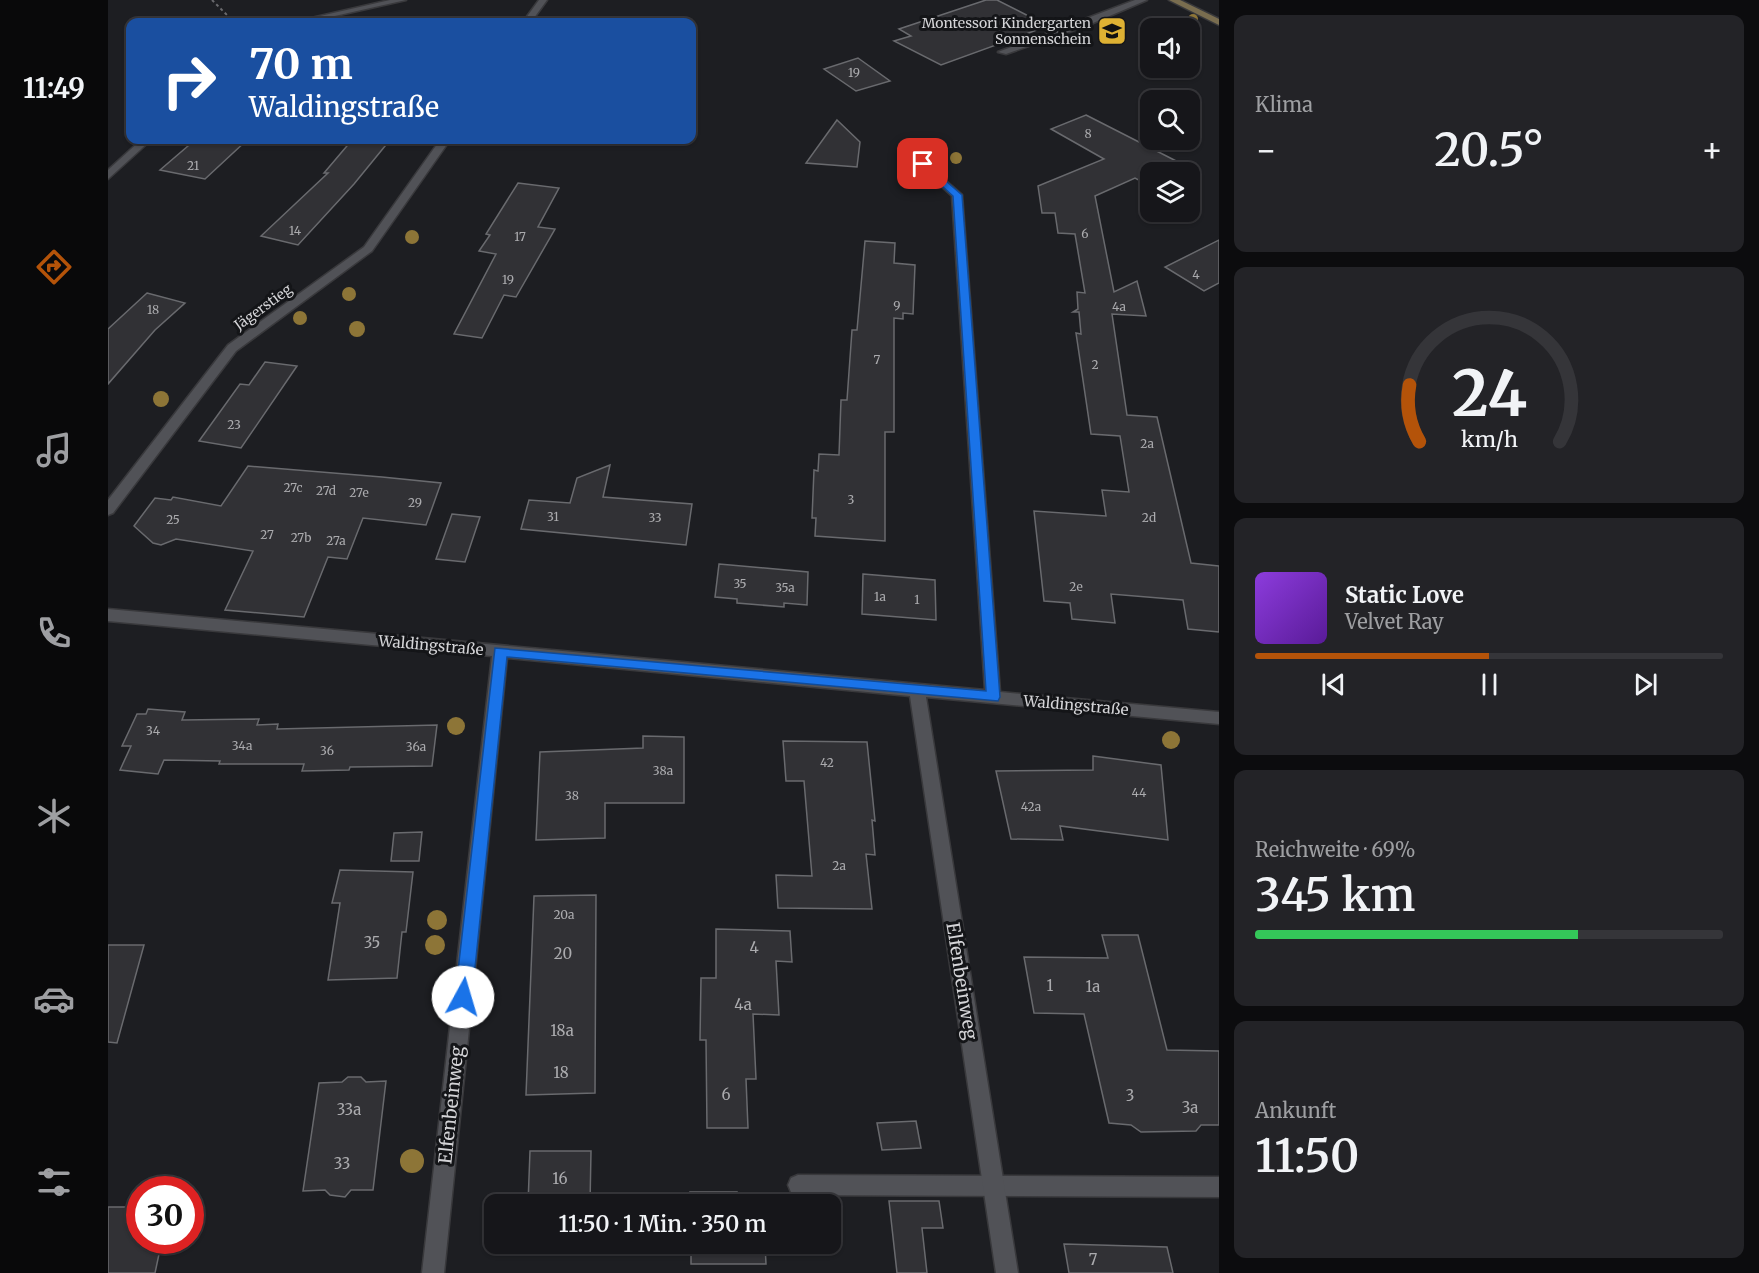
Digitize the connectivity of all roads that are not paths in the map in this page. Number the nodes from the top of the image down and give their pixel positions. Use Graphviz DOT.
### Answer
graph roads {
  1 [pos="402,0"];
  2 [pos="543,0"];
  3 [pos="1143,0"];
  4 [pos="1173,0"];
  5 [pos="317,18"];
  6 [pos="530,18"];
  7 [pos="1219,22"];
  8 [pos="1003,51"];
  9 [pos="142,144"];
  10 [pos="442,144"];
  11 [pos="906,149"];
  12 [pos="108,176"];
  13 [pos="108,510"];
  14 [pos="108,615"];
  15 [pos="500,651"];
  16 [pos="917,690"];
  17 [pos="993,697"];
  18 [pos="1219,718"];
  19 [pos="798,1185"];
  20 [pos="993,1185"];
  21 [pos="1219,1187"];
  22 [pos="433,1273"];
  23 [pos="1007,1273"];
  1 -- 5 [label="street"];
  2 -- 6 [label="street"];
  3 -- 8 [label="street"];
  4 -- 7 [label="main road"];
  9 -- 12 [label="street"];
  10 -- 13 [label="street, Jägerstieg"];
  11 -- 17 [label="street"];
  14 -- 15 [label="street, Waldingstraße"];
  15 -- 16 [label="street, Waldingstraße"];
  15 -- 22 [label="street, Elfenbeinweg"];
  16 -- 17 [label="street, Waldingstraße"];
  16 -- 20 [label="street, Elfenbeinweg"];
  17 -- 18 [label="street, Waldingstraße"];
  19 -- 20 [label="street"];
  20 -- 21 [label="street"];
  20 -- 23 [label="street, Elfenbeinweg"];
}
